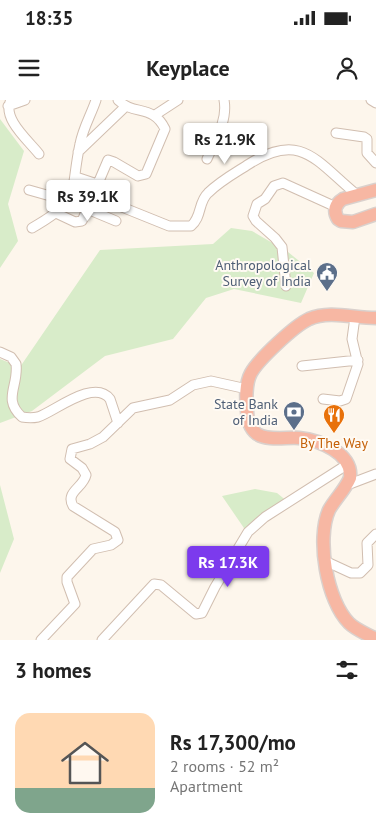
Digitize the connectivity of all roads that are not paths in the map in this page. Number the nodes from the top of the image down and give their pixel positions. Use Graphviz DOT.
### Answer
graph roads {
  1 [pos="25,100"];
  2 [pos="96,100"];
  3 [pos="118,100"];
  4 [pos="178,100"];
  5 [pos="224,100"];
  6 [pos="371,100"];
  7 [pos="10,103"];
  8 [pos="376,103"];
  9 [pos="125,107"];
  10 [pos="155,115"];
  11 [pos="336,133"];
  12 [pos="78,152"];
  13 [pos="39,154"];
  14 [pos="208,159"];
  15 [pos="376,163"];
  16 [pos="76,177"];
  17 [pos="97,184"];
  18 [pos="29,190"];
  19 [pos="376,190"];
  20 [pos="356,194"];
  21 [pos="92,195"];
  22 [pos="68,201"];
  23 [pos="336,207"];
  24 [pos="87,208"];
  25 [pos="58,214"];
  26 [pos="376,214"];
  27 [pos="116,220"];
  28 [pos="32,228"];
  29 [pos="286,286"];
  30 [pos="355,317"];
  31 [pos="376,318"];
  32 [pos="0,352"];
  33 [pos="358,360"];
  34 [pos="302,366"];
  35 [pos="247,389"];
  36 [pos="323,399"];
  37 [pos="118,423"];
  38 [pos="348,464"];
  39 [pos="376,474"];
  40 [pos="347,485"];
  41 [pos="376,534"];
  42 [pos="325,561"];
  43 [pos="376,639"];
  44 [pos="41,640"];
  45 [pos="102,640"];
  1 -- 7 [label="street"];
  2 -- 12 [label="street"];
  3 -- 9 [label="street"];
  4 -- 10 [label="street"];
  5 -- 14 [label="street"];
  6 -- 8 [label="street"];
  7 -- 13 [label="street"];
  9 -- 10 [label="street"];
  9 -- 12 [label="street"];
  10 -- 17 [label="street"];
  11 -- 15 [label="street"];
  12 -- 16 [label="street"];
  16 -- 17 [label="street"];
  16 -- 22 [label="street"];
  17 -- 21 [label="street"];
  18 -- 22 [label="street"];
  19 -- 20 [label="highway"];
  20 -- 21 [label="street"];
  20 -- 23 [label="highway"];
  21 -- 24 [label="street"];
  22 -- 24 [label="street"];
  22 -- 25 [label="street"];
  23 -- 26 [label="highway"];
  23 -- 29 [label="street"];
  24 -- 25 [label="street"];
  24 -- 27 [label="street"];
  25 -- 28 [label="street"];
  30 -- 31 [label="highway"];
  30 -- 33 [label="street"];
  30 -- 35 [label="highway"];
  32 -- 37 [label="street"];
  33 -- 34 [label="street"];
  33 -- 36 [label="street"];
  35 -- 37 [label="street"];
  35 -- 38 [label="highway"];
  37 -- 44 [label="street"];
  38 -- 40 [label="highway"];
  38 -- 45 [label="street"];
  39 -- 40 [label="street"];
  40 -- 42 [label="highway"];
  41 -- 42 [label="street"];
  42 -- 43 [label="highway"];
}
